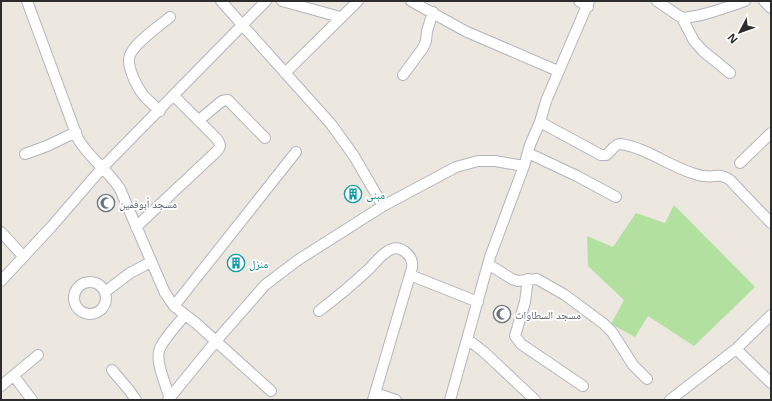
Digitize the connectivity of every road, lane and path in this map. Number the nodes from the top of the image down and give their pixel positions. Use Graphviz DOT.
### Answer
graph roads {
  1 [pos="27,1"];
  2 [pos="221,1"];
  3 [pos="266,1"];
  4 [pos="282,1"];
  5 [pos="358,1"];
  6 [pos="411,1"];
  7 [pos="657,1"];
  8 [pos="745,1"];
  9 [pos="764,1"];
  10 [pos="585,3"];
  11 [pos="771,8"];
  12 [pos="433,12"];
  13 [pos="170,17"];
  14 [pos="340,17"];
  15 [pos="682,18"];
  16 [pos="243,25"];
  17 [pos="558,71"];
  18 [pos="285,73"];
  19 [pos="730,73"];
  20 [pos="403,75"];
  21 [pos="174,96"];
  22 [pos="160,111"];
  23 [pos="199,120"];
  24 [pos="540,122"];
  25 [pos="76,132"];
  26 [pos="771,133"];
  27 [pos="265,138"];
  28 [pos="296,152"];
  29 [pos="528,153"];
  30 [pos="25,154"];
  31 [pos="740,163"];
  32 [pos="524,166"];
  33 [pos="103,167"];
  34 [pos="616,197"];
  35 [pos="383,206"];
  36 [pos="771,223"];
  37 [pos="136,227"];
  38 [pos="1,232"];
  39 [pos="23,256"];
  40 [pos="151,262"];
  41 [pos="488,264"];
  42 [pos="410,275"];
  43 [pos="528,279"];
  44 [pos="1,281"];
  45 [pos="105,292"];
  46 [pos="478,302"];
  47 [pos="174,306"];
  48 [pos="320,311"];
  49 [pos="185,315"];
  50 [pos="771,315"];
  51 [pos="467,338"];
  52 [pos="216,341"];
  53 [pos="736,349"];
  54 [pos="38,355"];
  55 [pos="112,370"];
  56 [pos="14,376"];
  57 [pos="647,379"];
  58 [pos="771,383"];
  59 [pos="1,386"];
  60 [pos="583,386"];
  61 [pos="271,391"];
  62 [pos="374,397"];
  63 [pos="169,399"];
  64 [pos="32,400"];
  65 [pos="136,400"];
  66 [pos="396,400"];
  67 [pos="450,400"];
  68 [pos="535,400"];
  69 [pos="670,400"];
  1 -- 25 [label="street"];
  2 -- 16 [label="street"];
  3 -- 16 [label="street"];
  4 -- 14 [label="street"];
  5 -- 14 [label="street"];
  6 -- 12 [label="street"];
  7 -- 15 [label="street"];
  8 -- 15 [label="street"];
  9 -- 11 [label="street"];
  10 -- 17 [label="street"];
  12 -- 17 [label="street"];
  12 -- 20 [label="street"];
  13 -- 22 [label="street"];
  14 -- 18 [label="street"];
  15 -- 19 [label="street"];
  16 -- 18 [label="street"];
  16 -- 21 [label="street"];
  17 -- 24 [label="street"];
  18 -- 35 [label="street"];
  21 -- 22 [label="street"];
  21 -- 23 [label="street"];
  22 -- 33 [label="street"];
  23 -- 27 [label="street"];
  23 -- 37 [label="street"];
  24 -- 29 [label="street"];
  24 -- 36 [label="street"];
  25 -- 30 [label="street"];
  25 -- 33 [label="street"];
  26 -- 31 [label="street"];
  28 -- 47 [label="street"];
  29 -- 32 [label="street"];
  29 -- 34 [label="street"];
  32 -- 35 [label="street"];
  32 -- 41 [label="street"];
  33 -- 37 [label="street"];
  33 -- 39 [label="street"];
  35 -- 52 [label="street"];
  37 -- 40 [label="street"];
  38 -- 39 [label="street"];
  39 -- 44 [label="street"];
  40 -- 45 [label="street"];
  40 -- 47 [label="street"];
  41 -- 43 [label="street"];
  41 -- 46 [label="street"];
  42 -- 46 [label="street"];
  42 -- 48 [label="street"];
  42 -- 62 [label="street"];
  43 -- 57 [label="street"];
  43 -- 60 [label="street"];
  46 -- 51 [label="street"];
  47 -- 49 [label="street"];
  49 -- 52 [label="street"];
  49 -- 63 [label="street"];
  50 -- 53 [label="street"];
  51 -- 67 [label="street"];
  51 -- 68 [label="street"];
  52 -- 61 [label="street"];
  52 -- 63 [label="street"];
  53 -- 58 [label="street"];
  53 -- 69 [label="street"];
  54 -- 56 [label="street"];
  55 -- 65 [label="street"];
  56 -- 59 [label="street"];
  56 -- 64 [label="street"];
  62 -- 66 [label="street"];
}
